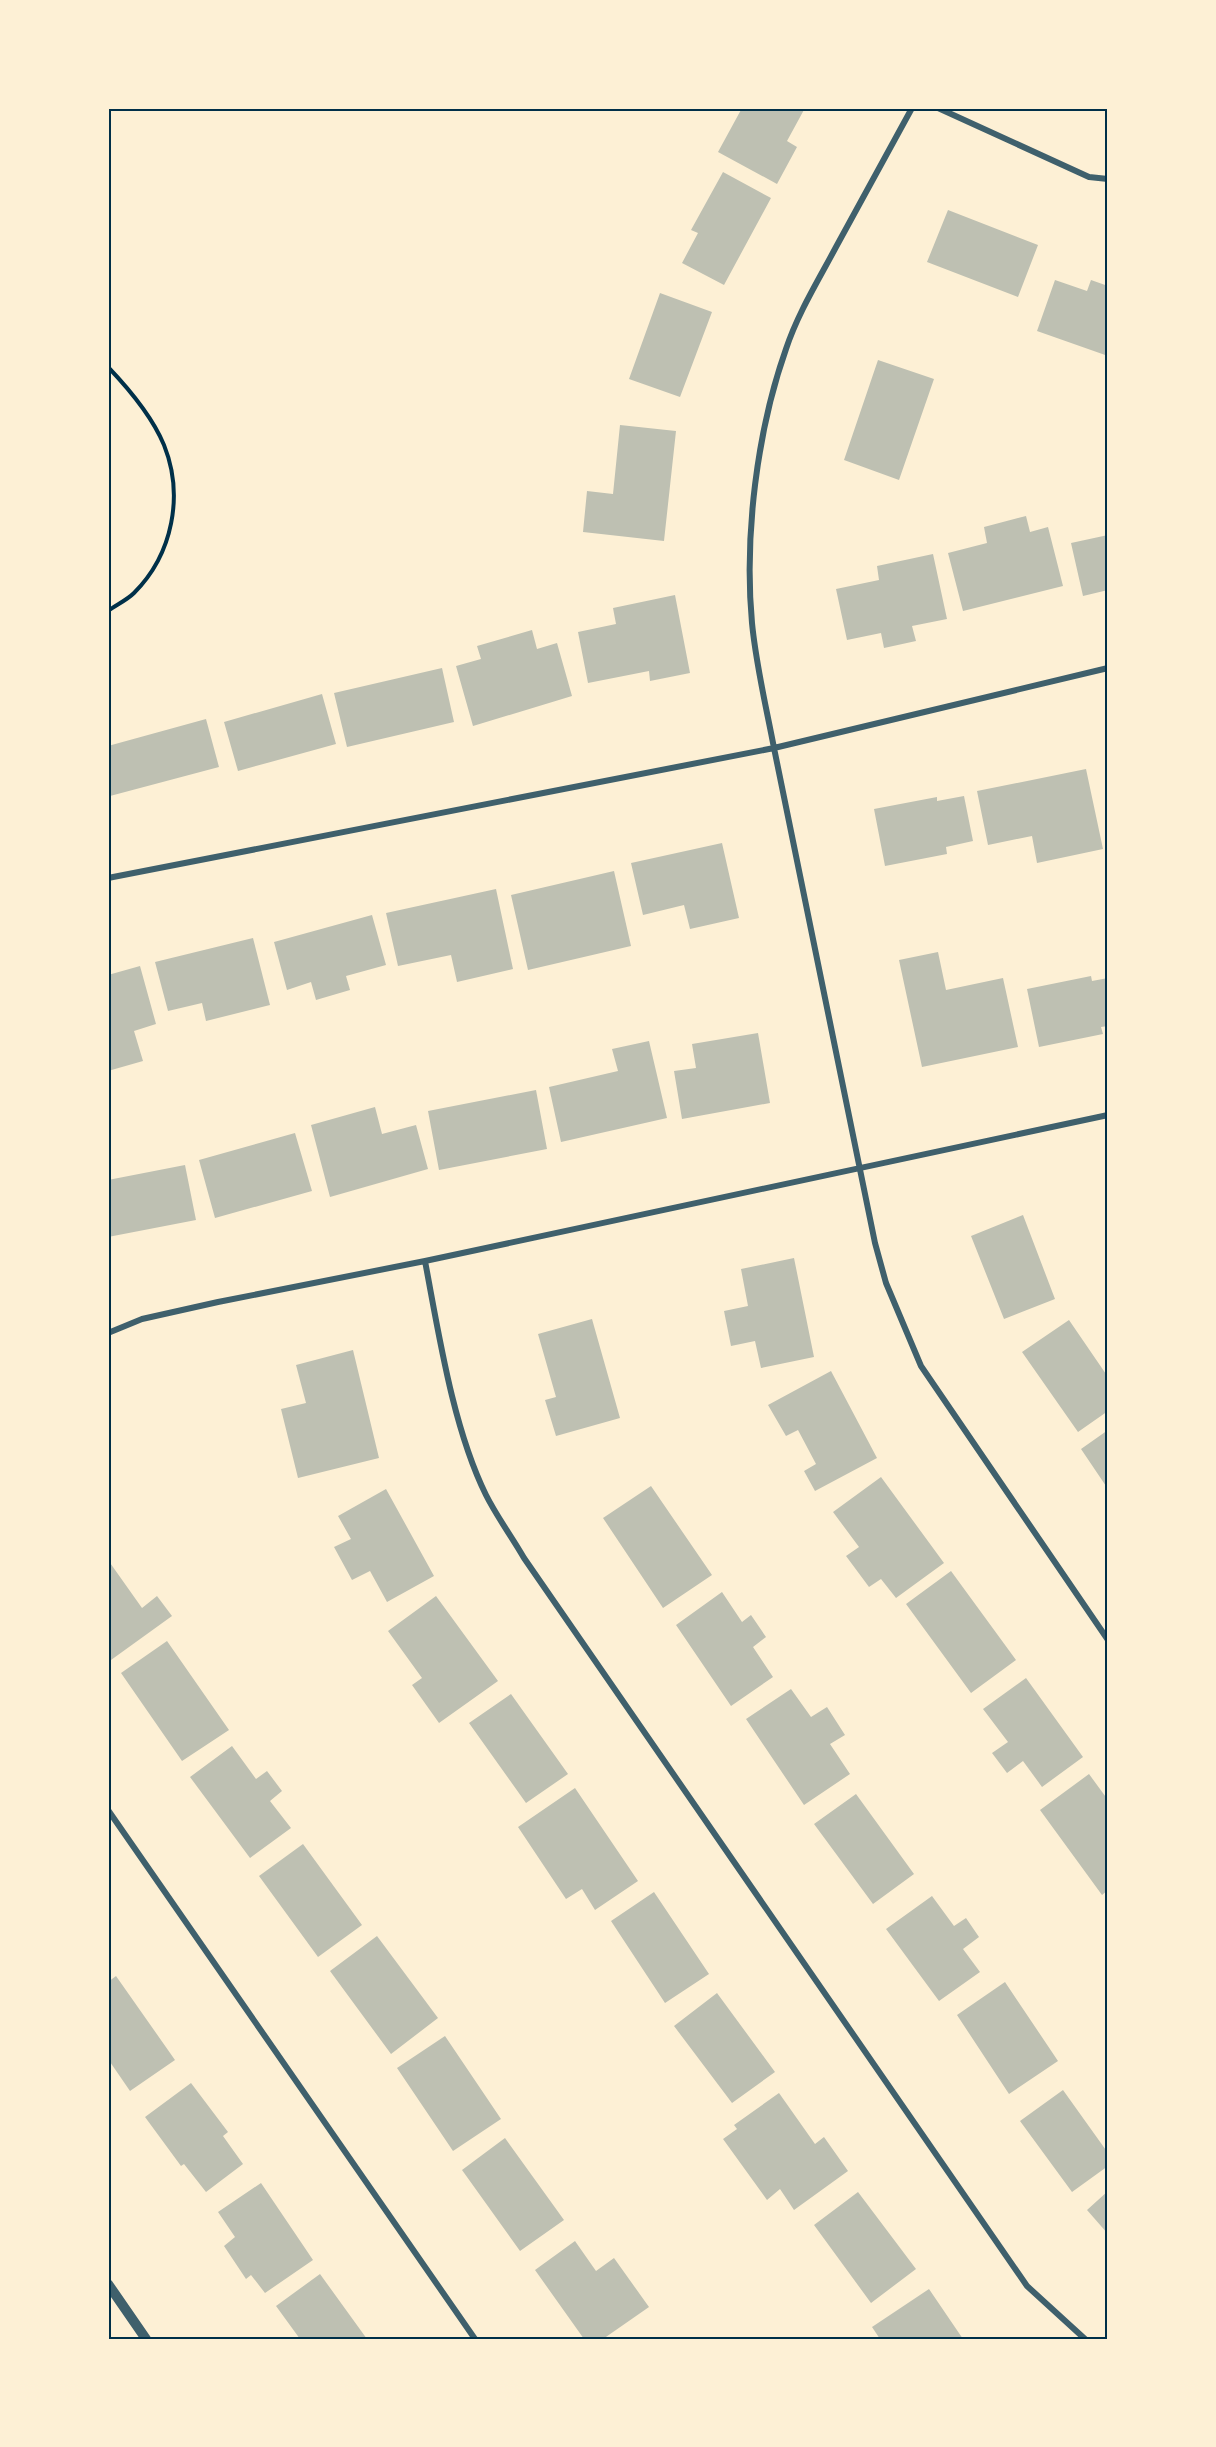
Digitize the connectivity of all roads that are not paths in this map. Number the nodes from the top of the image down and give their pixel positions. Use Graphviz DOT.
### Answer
graph roads {
  1 [pos="912,108"];
  2 [pos="938,108"];
  3 [pos="1108,179"];
  4 [pos="1108,668"];
  5 [pos="774,748"];
  6 [pos="108,878"];
  7 [pos="1108,1116"];
  8 [pos="861,1169"];
  9 [pos="425,1262"];
  10 [pos="108,1333"];
  11 [pos="1108,1640"];
  12 [pos="108,1809"];
  13 [pos="108,2284"];
  14 [pos="146,2339"];
  15 [pos="475,2339"];
  16 [pos="1085,2339"];
  1 -- 5 [label="street"];
  2 -- 3 [label="street"];
  4 -- 5 [label="street"];
  5 -- 6 [label="street"];
  5 -- 8 [label="street"];
  7 -- 8 [label="street"];
  8 -- 9 [label="street"];
  8 -- 11 [label="street"];
  9 -- 10 [label="street"];
  9 -- 16 [label="street"];
  12 -- 15 [label="street"];
  13 -- 14 [label="street"];
}
